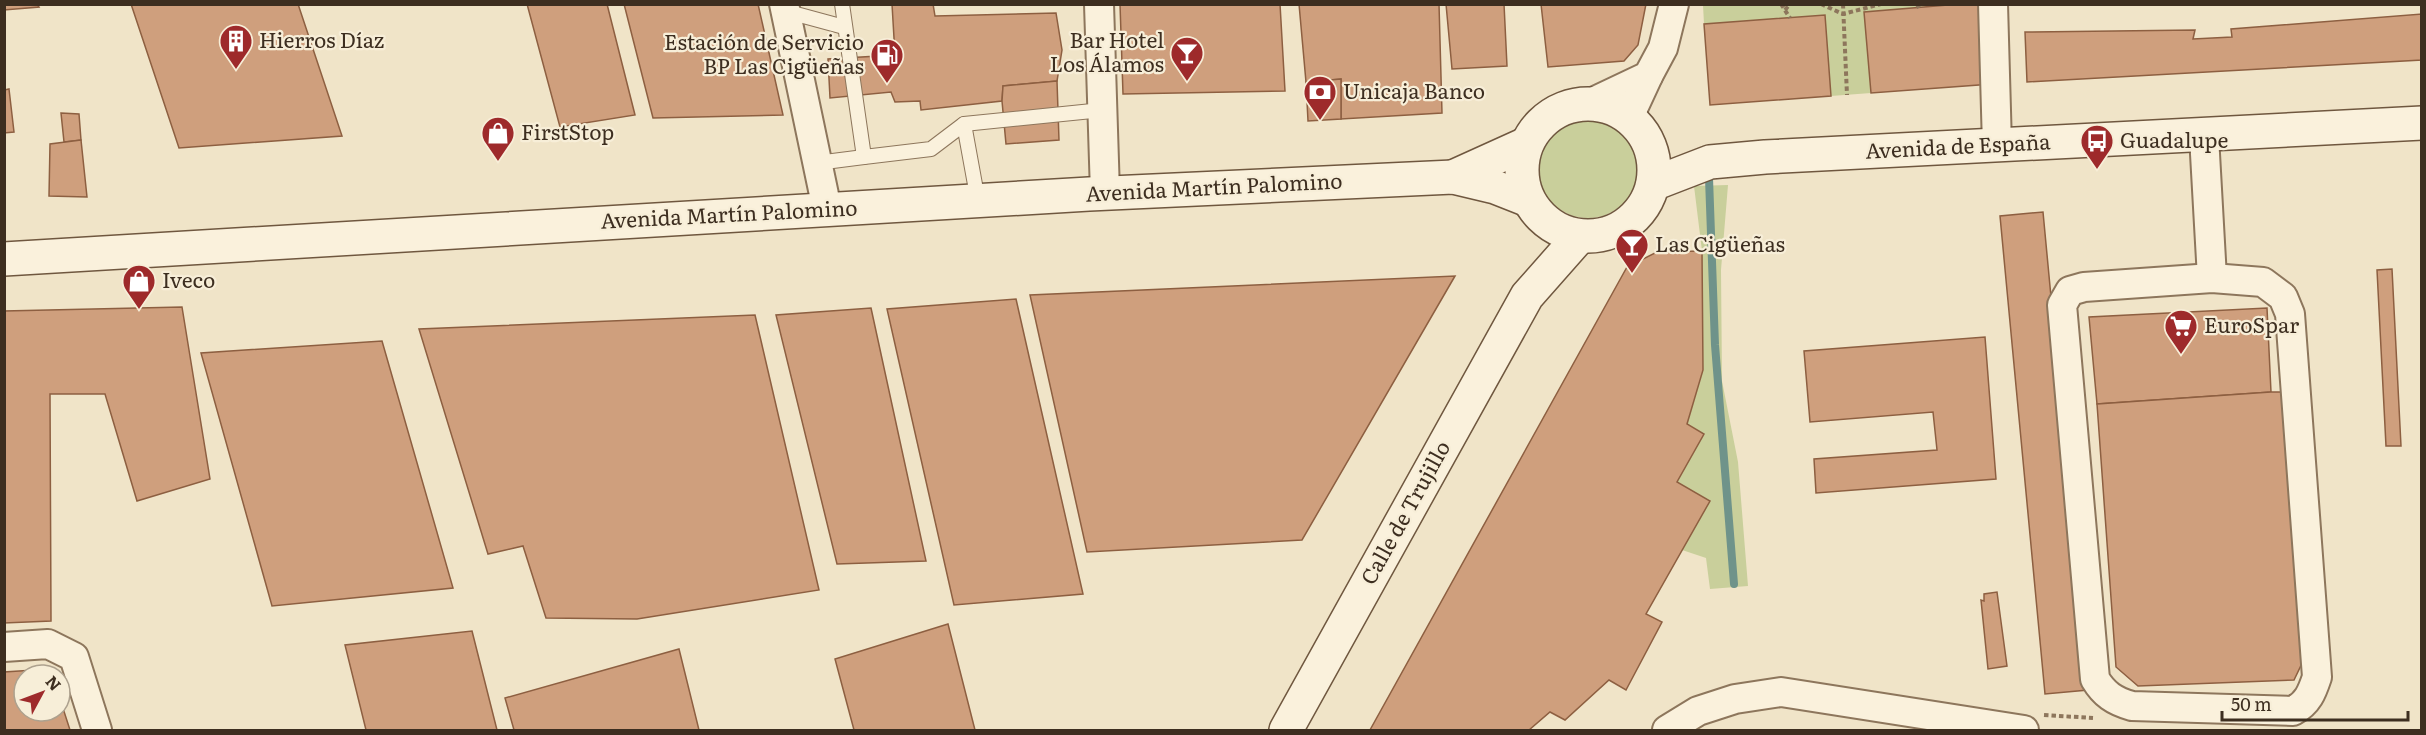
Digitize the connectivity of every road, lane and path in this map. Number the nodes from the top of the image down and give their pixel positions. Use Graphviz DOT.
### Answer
graph roads {
  1 [pos="842,4"];
  2 [pos="1099,4"];
  3 [pos="1674,4"];
  4 [pos="1781,4"];
  5 [pos="1790,4"];
  6 [pos="1821,4"];
  7 [pos="1842,4"];
  8 [pos="1881,4"];
  9 [pos="1993,4"];
  10 [pos="784,8"];
  11 [pos="1785,10"];
  12 [pos="1843,14"];
  13 [pos="1790,18"];
  14 [pos="844,27"];
  15 [pos="1648,76"];
  16 [pos="1847,95"];
  17 [pos="1591,103"];
  18 [pos="1102,110"];
  19 [pos="2421,123"];
  20 [pos="964,124"];
  21 [pos="1638,129"];
  22 [pos="2204,136"];
  23 [pos="1526,144"];
  24 [pos="1997,146"];
  25 [pos="864,157"];
  26 [pos="1710,162"];
  27 [pos="817,163"];
  28 [pos="1453,177"];
  29 [pos="1653,184"];
  30 [pos="1105,194"];
  31 [pos="978,201"];
  32 [pos="827,209"];
  33 [pos="1538,211"];
  34 [pos="1580,236"];
  35 [pos="4,259"];
  36 [pos="2212,278"];
  37 [pos="1527,296"];
  38 [pos="4,647"];
  39 [pos="97,730"];
  40 [pos="1286,730"];
  41 [pos="1667,730"];
  42 [pos="2024,730"];
  1 -- 14 [label="lane"];
  2 -- 18 [label="street"];
  3 -- 15 [label="street"];
  4 -- 11 [label="path"];
  5 -- 11 [label="path"];
  6 -- 12 [label="path"];
  7 -- 12 [label="path"];
  8 -- 12 [label="path"];
  9 -- 24 [label="street"];
  10 -- 14 [label="lane"];
  10 -- 27 [label="street"];
  11 -- 13 [label="path"];
  12 -- 16 [label="path"];
  14 -- 25 [label="lane"];
  15 -- 17 [label="street"];
  15 -- 21 [label="street"];
  17 -- 21 [label="main road"];
  17 -- 23 [label="main road"];
  18 -- 20 [label="lane"];
  18 -- 30 [label="street"];
  19 -- 22 [label="main road, Avenida de España"];
  20 -- 25 [label="lane"];
  20 -- 31 [label="lane"];
  21 -- 26 [label="main road, Avenida de España"];
  21 -- 29 [label="main road"];
  22 -- 24 [label="main road, Avenida de España"];
  22 -- 36 [label="street"];
  23 -- 28 [label="main road, Avenida Martín Palomino"];
  23 -- 33 [label="main road"];
  24 -- 26 [label="main road, Avenida de España"];
  25 -- 27 [label="lane"];
  26 -- 29 [label="main road, Avenida de España"];
  27 -- 32 [label="street"];
  28 -- 30 [label="main road, Avenida Martín Palomino"];
  28 -- 33 [label="main road, Avenida Martín Palomino"];
  29 -- 34 [label="main road"];
  30 -- 31 [label="main road, Avenida Martín Palomino"];
  31 -- 32 [label="main road, Avenida Martín Palomino"];
  32 -- 35 [label="main road, Avenida Martín Palomino"];
  33 -- 34 [label="main road"];
  33 -- 37 [label="main road"];
  34 -- 37 [label="main road"];
  36 -- 36 [label="street"];
  37 -- 40 [label="main road, Calle de Trujillo"];
  38 -- 39 [label="street"];
  41 -- 42 [label="street"];
}
